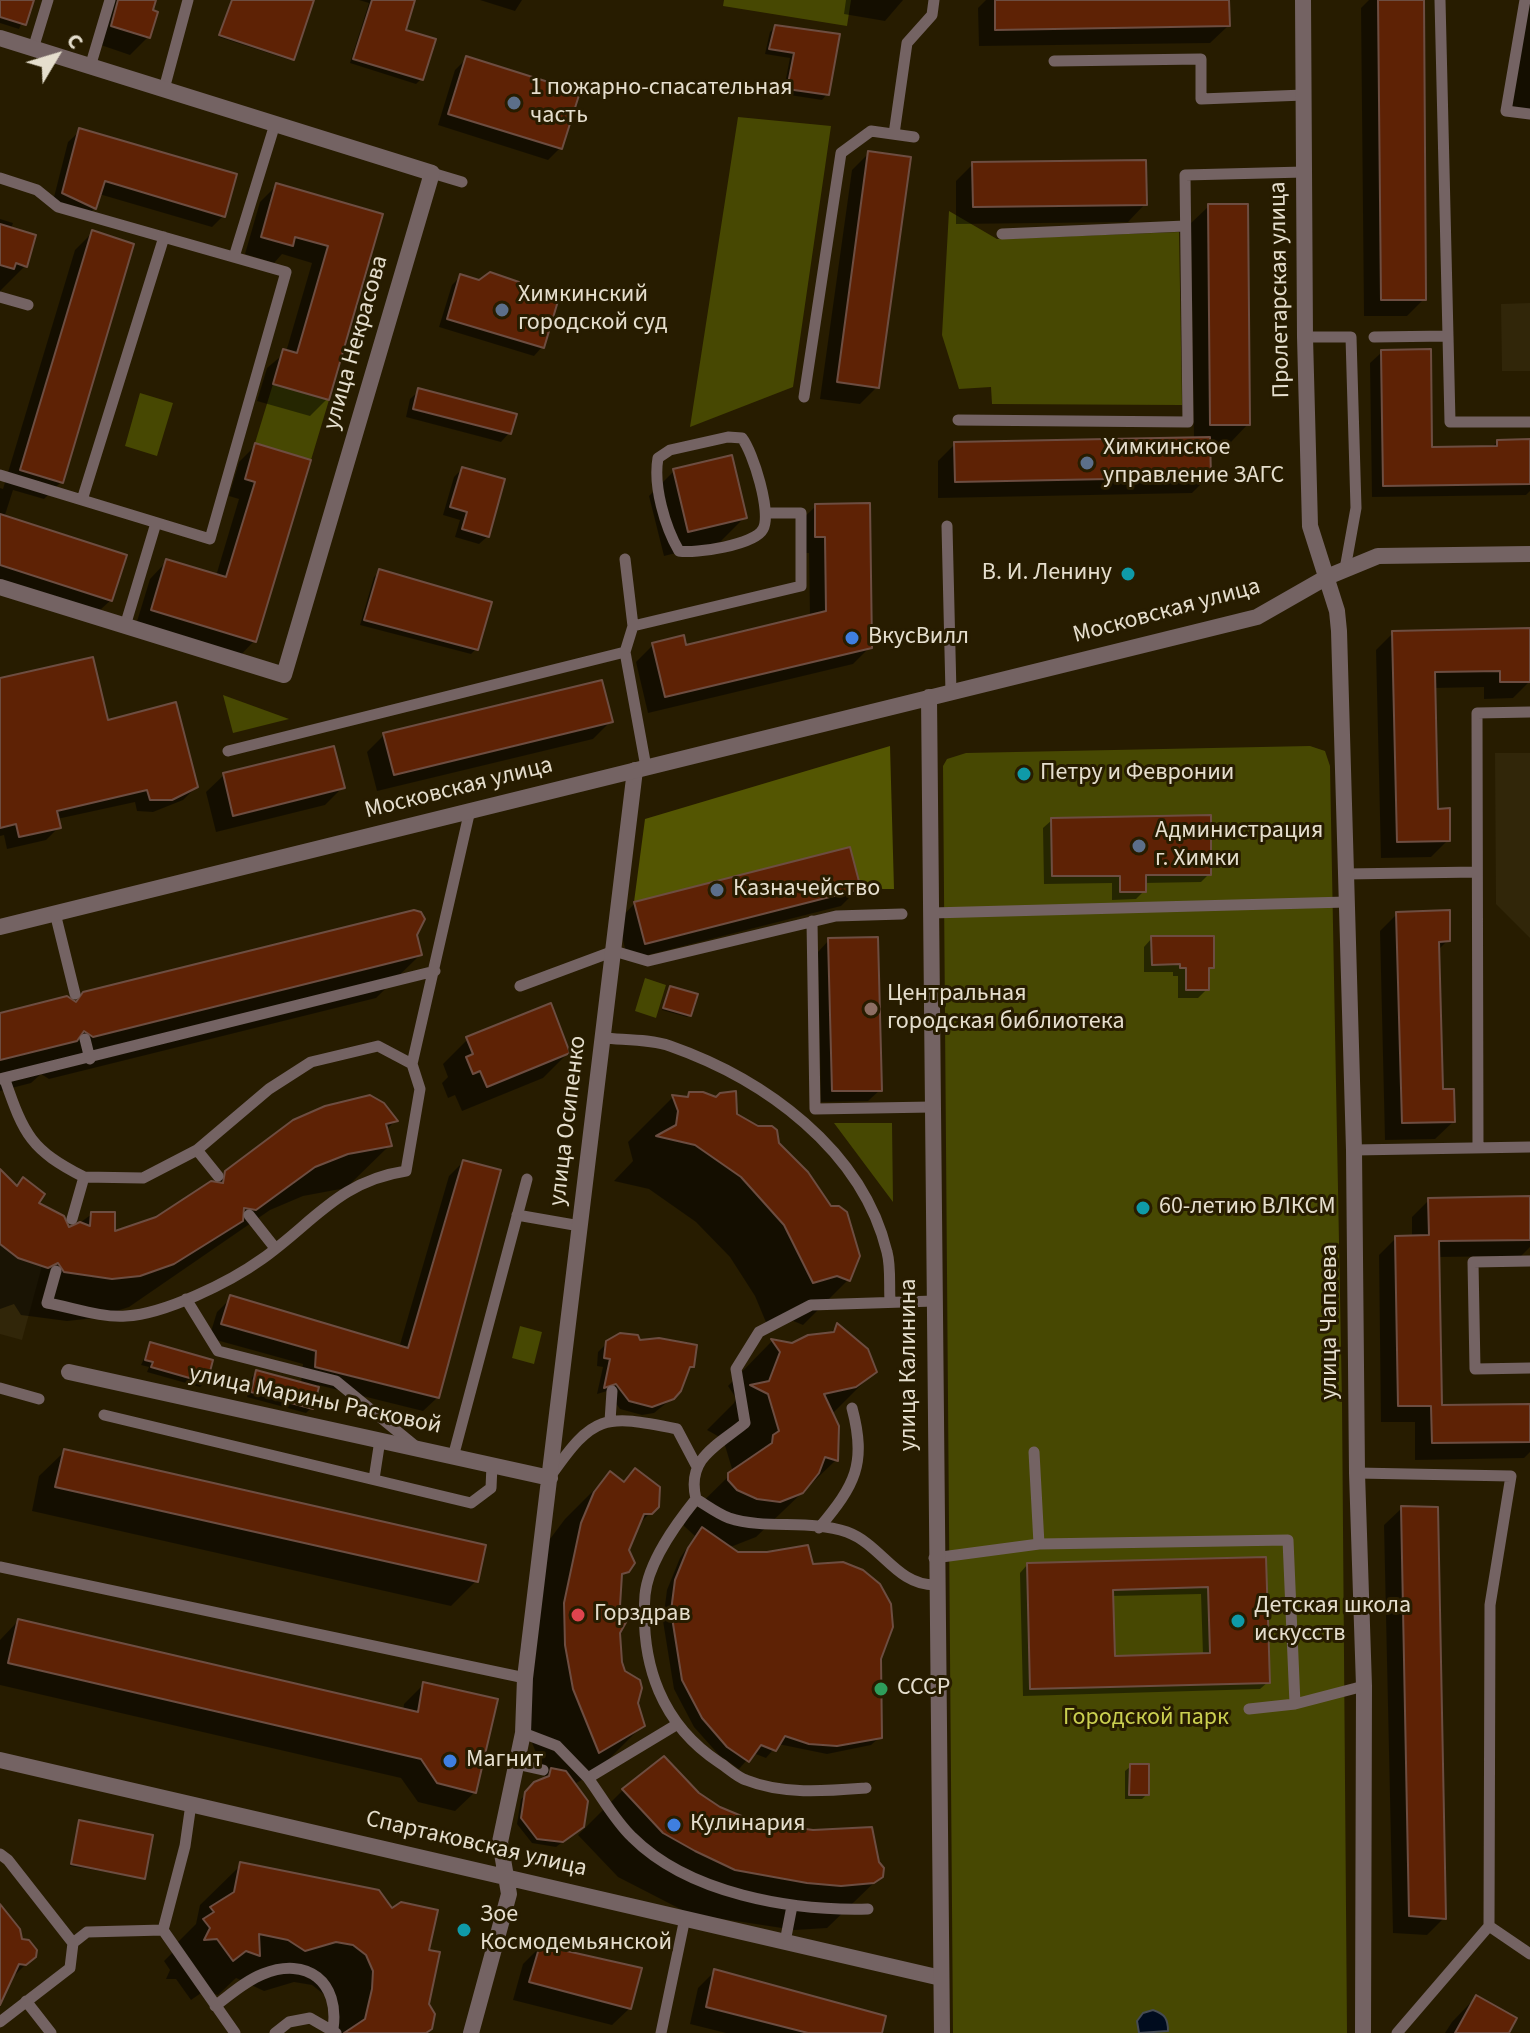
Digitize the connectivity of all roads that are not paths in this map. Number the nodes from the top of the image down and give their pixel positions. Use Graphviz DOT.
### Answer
graph roads {
  1 [pos="48,0"];
  2 [pos="110,0"];
  3 [pos="188,0"];
  4 [pos="934,0"];
  5 [pos="1303,0"];
  6 [pos="1440,0"];
  7 [pos="1525,0"];
  8 [pos="0,38"];
  9 [pos="33,49"];
  10 [pos="1054,61"];
  11 [pos="90,67"];
  12 [pos="164,89"];
  13 [pos="1304,95"];
  14 [pos="1530,114"];
  15 [pos="275,124"];
  16 [pos="894,134"];
  17 [pos="914,137"];
  18 [pos="1304,172"];
  19 [pos="432,173"];
  20 [pos="0,178"];
  21 [pos="462,182"];
  22 [pos="1185,226"];
  23 [pos="1002,234"];
  24 [pos="164,237"];
  25 [pos="234,257"];
  26 [pos="0,297"];
  27 [pos="28,305"];
  28 [pos="1448,336"];
  29 [pos="1305,337"];
  30 [pos="1374,337"];
  31 [pos="804,397"];
  32 [pos="958,420"];
  33 [pos="1530,422"];
  34 [pos="0,475"];
  35 [pos="82,500"];
  36 [pos="766,513"];
  37 [pos="156,523"];
  38 [pos="947,526"];
  39 [pos="1530,554"];
  40 [pos="625,559"];
  41 [pos="1345,569"];
  42 [pos="1327,577"];
  43 [pos="0,587"];
  44 [pos="1337,611"];
  45 [pos="125,626"];
  46 [pos="633,626"];
  47 [pos="625,652"];
  48 [pos="951,693"];
  49 [pos="929,697"];
  50 [pos="1530,712"];
  51 [pos="228,751"];
  52 [pos="640,769"];
  53 [pos="470,810"];
  54 [pos="1477,872"];
  55 [pos="1346,874"];
  56 [pos="1347,902"];
  57 [pos="55,913"];
  58 [pos="931,913"];
  59 [pos="902,914"];
  60 [pos="812,921"];
  61 [pos="0,927"];
  62 [pos="614,951"];
  63 [pos="435,971"];
  64 [pos="520,986"];
  65 [pos="75,994"];
  66 [pos="604,1038"];
  67 [pos="85,1039"];
  68 [pos="90,1059"];
  69 [pos="412,1064"];
  70 [pos="2,1080"];
  71 [pos="932,1107"];
  72 [pos="1530,1147"];
  73 [pos="1478,1148"];
  74 [pos="197,1150"];
  75 [pos="1354,1150"];
  76 [pos="218,1176"];
  77 [pos="84,1177"];
  78 [pos="527,1179"];
  79 [pos="249,1215"];
  80 [pos="517,1215"];
  81 [pos="72,1219"];
  82 [pos="580,1226"];
  83 [pos="275,1248"];
  84 [pos="1530,1261"];
  85 [pos="56,1271"];
  86 [pos="186,1299"];
  87 [pos="890,1301"];
  88 [pos="934,1301"];
  89 [pos="1530,1368"];
  90 [pos="69,1372"];
  91 [pos="0,1388"];
  92 [pos="612,1391"];
  93 [pos="39,1399"];
  94 [pos="852,1408"];
  95 [pos="104,1415"];
  96 [pos="610,1421"];
  97 [pos="380,1440"];
  98 [pos="418,1449"];
  99 [pos="1034,1452"];
  100 [pos="453,1457"];
  101 [pos="492,1465"];
  102 [pos="696,1465"];
  103 [pos="1357,1473"];
  104 [pos="550,1478"];
  105 [pos="374,1479"];
  106 [pos="696,1499"];
  107 [pos="819,1528"];
  108 [pos="1039,1544"];
  109 [pos="934,1558"];
  110 [pos="0,1567"];
  111 [pos="935,1585"];
  112 [pos="525,1678"];
  113 [pos="1364,1686"];
  114 [pos="1295,1704"];
  115 [pos="1249,1709"];
  116 [pos="676,1725"];
  117 [pos="523,1733"];
  118 [pos="0,1760"];
  119 [pos="516,1764"];
  120 [pos="543,1770"];
  121 [pos="588,1778"];
  122 [pos="866,1788"];
  123 [pos="191,1804"];
  124 [pos="0,1854"];
  125 [pos="503,1876"];
  126 [pos="792,1906"];
  127 [pos="868,1909"];
  128 [pos="685,1918"];
  129 [pos="1489,1926"];
  130 [pos="163,1930"];
  131 [pos="785,1942"];
  132 [pos="73,1943"];
  133 [pos="1530,1954"];
  134 [pos="941,1978"];
  135 [pos="26,2001"];
  136 [pos="215,2006"];
  137 [pos="0,2022"];
  138 [pos="334,2031"];
  139 [pos="51,2033"];
  140 [pos="235,2033"];
  141 [pos="275,2033"];
  142 [pos="471,2033"];
  143 [pos="661,2033"];
  144 [pos="942,2033"];
  145 [pos="1363,2033"];
  146 [pos="1397,2033"];
  1 -- 9 [label="lane"];
  2 -- 11 [label="lane"];
  3 -- 12 [label="lane"];
  4 -- 16 [label="lane"];
  5 -- 13 [label="street, Пролетарская улица"];
  6 -- 28 [label="lane"];
  7 -- 14 [label="lane"];
  8 -- 9 [label="street"];
  9 -- 11 [label="street"];
  10 -- 13 [label="lane"];
  11 -- 12 [label="street"];
  12 -- 15 [label="street"];
  13 -- 18 [label="street, Пролетарская улица"];
  15 -- 19 [label="street"];
  15 -- 25 [label="lane"];
  16 -- 17 [label="lane"];
  16 -- 31 [label="lane"];
  18 -- 22 [label="lane"];
  18 -- 29 [label="street, Пролетарская улица"];
  19 -- 21 [label="lane"];
  19 -- 45 [label="street, улица Некрасова"];
  20 -- 24 [label="lane"];
  22 -- 23 [label="lane"];
  22 -- 32 [label="lane"];
  24 -- 25 [label="lane"];
  24 -- 35 [label="lane"];
  25 -- 37 [label="lane"];
  26 -- 27 [label="lane"];
  28 -- 30 [label="lane"];
  28 -- 33 [label="lane"];
  29 -- 41 [label="lane"];
  29 -- 42 [label="street, Пролетарская улица"];
  34 -- 35 [label="lane"];
  35 -- 37 [label="lane"];
  36 -- 36 [label="lane"];
  36 -- 46 [label="lane"];
  37 -- 45 [label="lane"];
  38 -- 48 [label="lane"];
  39 -- 41 [label="street, Московская улица"];
  40 -- 46 [label="lane"];
  41 -- 42 [label="street, Московская улица"];
  41 -- 44 [label="street, улица Чапаева"];
  42 -- 44 [label="street, улица Чапаева"];
  42 -- 48 [label="street, Московская улица"];
  43 -- 45 [label="street, улица Некрасова"];
  44 -- 55 [label="street, улица Чапаева"];
  46 -- 47 [label="lane"];
  47 -- 51 [label="lane"];
  47 -- 52 [label="lane"];
  48 -- 49 [label="street, Московская улица"];
  49 -- 52 [label="street, Московская улица"];
  49 -- 58 [label="street, улица Калинина"];
  50 -- 54 [label="lane"];
  52 -- 53 [label="street, Московская улица"];
  52 -- 62 [label="street, улица Осипенко"];
  53 -- 57 [label="street, Московская улица"];
  53 -- 63 [label="lane"];
  54 -- 55 [label="lane"];
  54 -- 73 [label="lane"];
  55 -- 56 [label="street, улица Чапаева"];
  56 -- 58 [label="lane"];
  56 -- 75 [label="street, улица Чапаева"];
  57 -- 61 [label="street, Московская улица"];
  57 -- 65 [label="lane"];
  58 -- 71 [label="street, улица Калинина"];
  59 -- 60 [label="lane"];
  60 -- 62 [label="lane"];
  60 -- 71 [label="lane"];
  62 -- 64 [label="lane"];
  62 -- 66 [label="street, улица Осипенко"];
  63 -- 68 [label="lane"];
  63 -- 69 [label="lane"];
  66 -- 82 [label="street, улица Осипенко"];
  66 -- 87 [label="lane"];
  67 -- 68 [label="lane"];
  68 -- 70 [label="lane"];
  69 -- 74 [label="lane"];
  69 -- 83 [label="lane"];
  70 -- 77 [label="lane"];
  71 -- 88 [label="street, улица Калинина"];
  72 -- 73 [label="lane"];
  73 -- 75 [label="lane"];
  74 -- 76 [label="lane"];
  74 -- 77 [label="lane"];
  75 -- 103 [label="street, улица Чапаева"];
  77 -- 81 [label="lane"];
  78 -- 80 [label="lane"];
  79 -- 83 [label="lane"];
  80 -- 82 [label="lane"];
  80 -- 100 [label="lane"];
  82 -- 104 [label="street, улица Осипенко"];
  83 -- 86 [label="lane"];
  84 -- 89 [label="lane"];
  85 -- 86 [label="lane"];
  86 -- 98 [label="lane"];
  87 -- 88 [label="lane"];
  87 -- 102 [label="lane"];
  88 -- 109 [label="street, улица Калинина"];
  90 -- 97 [label="street, улица Марины Расковой"];
  91 -- 93 [label="lane"];
  92 -- 96 [label="lane"];
  94 -- 107 [label="lane"];
  95 -- 105 [label="lane"];
  96 -- 102 [label="lane"];
  96 -- 104 [label="lane"];
  97 -- 98 [label="street, улица Марины Расковой"];
  97 -- 105 [label="lane"];
  98 -- 100 [label="street, улица Марины Расковой"];
  99 -- 108 [label="lane"];
  100 -- 101 [label="street, улица Марины Расковой"];
  101 -- 104 [label="street, улица Марины Расковой"];
  101 -- 105 [label="lane"];
  102 -- 106 [label="lane"];
  103 -- 113 [label="street, улица Чапаева"];
  103 -- 129 [label="lane"];
  104 -- 112 [label="street, улица Осипенко"];
  106 -- 107 [label="lane"];
  106 -- 116 [label="lane"];
  107 -- 111 [label="lane"];
  108 -- 109 [label="lane"];
  108 -- 114 [label="lane"];
  109 -- 111 [label="street, улица Калинина"];
  110 -- 112 [label="lane"];
  111 -- 134 [label="street, улица Калинина"];
  112 -- 117 [label="street, улица Осипенко"];
  113 -- 114 [label="lane"];
  113 -- 145 [label="street, улица Чапаева"];
  114 -- 115 [label="lane"];
  116 -- 121 [label="lane"];
  116 -- 122 [label="lane"];
  117 -- 119 [label="street, улица Осипенко"];
  117 -- 121 [label="lane"];
  118 -- 123 [label="street, Спартаковская улица"];
  119 -- 120 [label="lane"];
  119 -- 125 [label="street, улица Осипенко"];
  121 -- 126 [label="lane"];
  123 -- 125 [label="street, Спартаковская улица"];
  123 -- 130 [label="lane"];
  124 -- 132 [label="lane"];
  125 -- 128 [label="street, Спартаковская улица"];
  125 -- 142 [label="street, улица Осипенко"];
  126 -- 127 [label="lane"];
  126 -- 131 [label="lane"];
  128 -- 131 [label="street, Спартаковская улица"];
  128 -- 143 [label="lane"];
  129 -- 133 [label="lane"];
  129 -- 146 [label="lane"];
  130 -- 132 [label="lane"];
  130 -- 136 [label="lane"];
  131 -- 134 [label="street, Спартаковская улица"];
  132 -- 135 [label="lane"];
  134 -- 144 [label="street, улица Калинина"];
  135 -- 137 [label="lane"];
  135 -- 139 [label="lane"];
  136 -- 138 [label="lane"];
  136 -- 140 [label="lane"];
  138 -- 141 [label="lane"];
}
